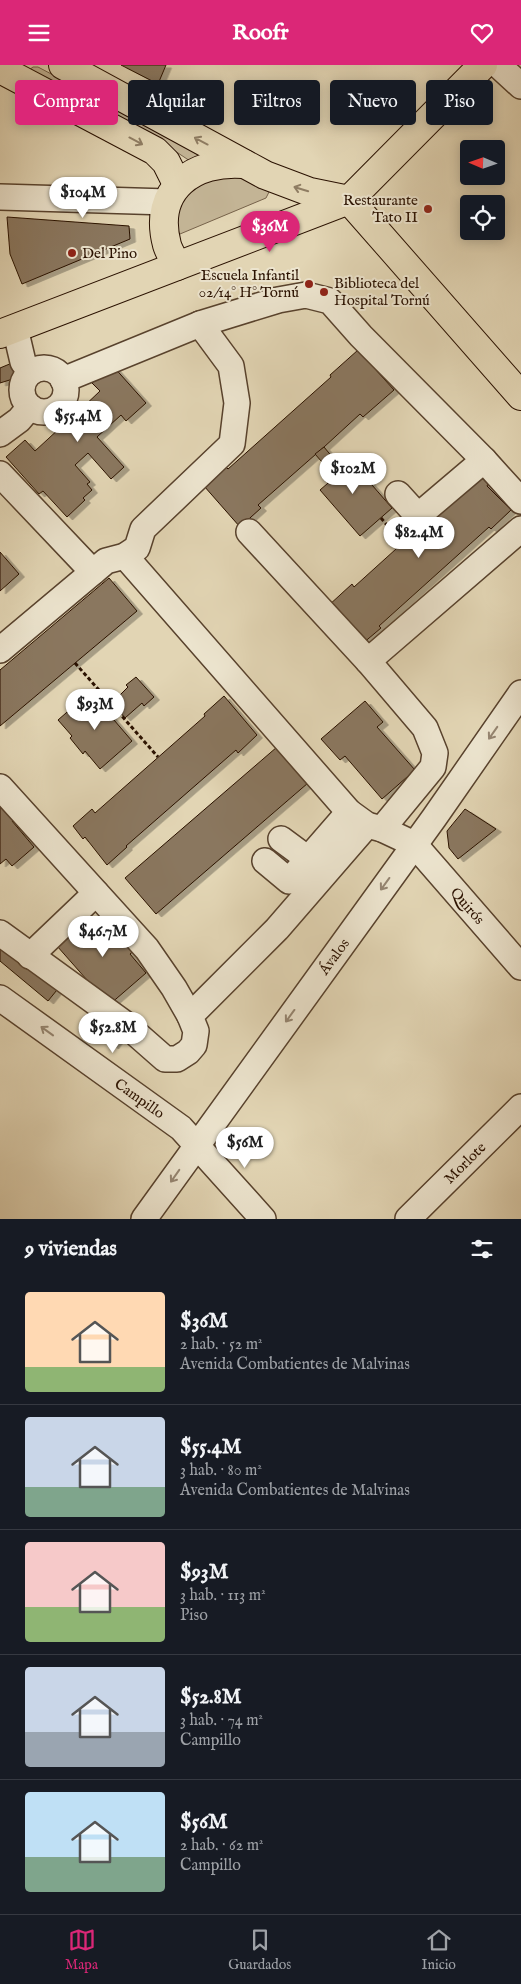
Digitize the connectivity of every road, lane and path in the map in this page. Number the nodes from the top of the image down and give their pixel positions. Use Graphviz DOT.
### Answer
graph roads {
  1 [pos="62,65"];
  2 [pos="483,65"];
  3 [pos="498,65"];
  4 [pos="7,69"];
  5 [pos="521,86"];
  6 [pos="244,164"];
  7 [pos="173,193"];
  8 [pos="0,197"];
  9 [pos="348,200"];
  10 [pos="177,266"];
  11 [pos="200,324"];
  12 [pos="7,331"];
  13 [pos="30,372"];
  14 [pos="63,380"];
  15 [pos="521,396"];
  16 [pos="30,407"];
  17 [pos="0,434"];
  18 [pos="484,460"];
  19 [pos="0,474"];
  20 [pos="398,494"];
  21 [pos="521,501"];
  22 [pos="381,519"];
  23 [pos="521,529"];
  24 [pos="249,532"];
  25 [pos="402,543"];
  26 [pos="125,556"];
  27 [pos="93,571"];
  28 [pos="0,650"];
  29 [pos="368,661"];
  30 [pos="75,663"];
  31 [pos="521,693"];
  32 [pos="158,757"];
  33 [pos="0,787"];
  34 [pos="366,822"];
  35 [pos="281,839"];
  36 [pos="414,844"];
  37 [pos="308,859"];
  38 [pos="265,861"];
  39 [pos="96,893"];
  40 [pos="0,933"];
  41 [pos="30,956"];
  42 [pos="521,967"];
  43 [pos="0,997"];
  44 [pos="190,1016"];
  45 [pos="521,1107"];
  46 [pos="197,1145"];
  47 [pos="144,1219"];
  48 [pos="263,1219"];
  49 [pos="408,1219"];
  6 -- 1 [label="main road, one-way"];
  2 -- 9 [label="main road"];
  3 -- 5 [label="street"];
  4 -- 7 [label="main road, one-way"];
  6 -- 7 [label="main road"];
  9 -- 6 [label="main road, one-way"];
  7 -- 8 [label="street"];
  7 -- 10 [label="main road"];
  9 -- 10 [label="main road"];
  9 -- 15 [label="main road"];
  10 -- 12 [label="main road"];
  11 -- 14 [label="street"];
  11 -- 18 [label="street"];
  11 -- 26 [label="street"];
  12 -- 13 [label="street"];
  13 -- 14 [label="street"];
  13 -- 16 [label="street"];
  14 -- 16 [label="street"];
  16 -- 17 [label="street"];
  18 -- 20 [label="street"];
  18 -- 21 [label="street"];
  19 -- 27 [label="street"];
  22 -- 25 [label="path"];
  23 -- 29 [label="street"];
  24 -- 29 [label="street"];
  26 -- 27 [label="street"];
  26 -- 34 [label="street"];
  27 -- 28 [label="street"];
  29 -- 34 [label="street"];
  30 -- 32 [label="path"];
  31 -- 36 [label="street, Ávalos, one-way"];
  33 -- 39 [label="street"];
  34 -- 36 [label="street"];
  34 -- 37 [label="street"];
  34 -- 44 [label="street"];
  35 -- 37 [label="street"];
  36 -- 42 [label="street, Quirós"];
  36 -- 46 [label="street, Ávalos, one-way"];
  37 -- 38 [label="street"];
  39 -- 41 [label="street"];
  39 -- 44 [label="street"];
  40 -- 41 [label="street"];
  41 -- 44 [label="street"];
  46 -- 43 [label="street, Campillo, one-way"];
  45 -- 49 [label="street, Morlote"];
  46 -- 47 [label="street, Ávalos, one-way"];
  46 -- 48 [label="street, Campillo"];
}
